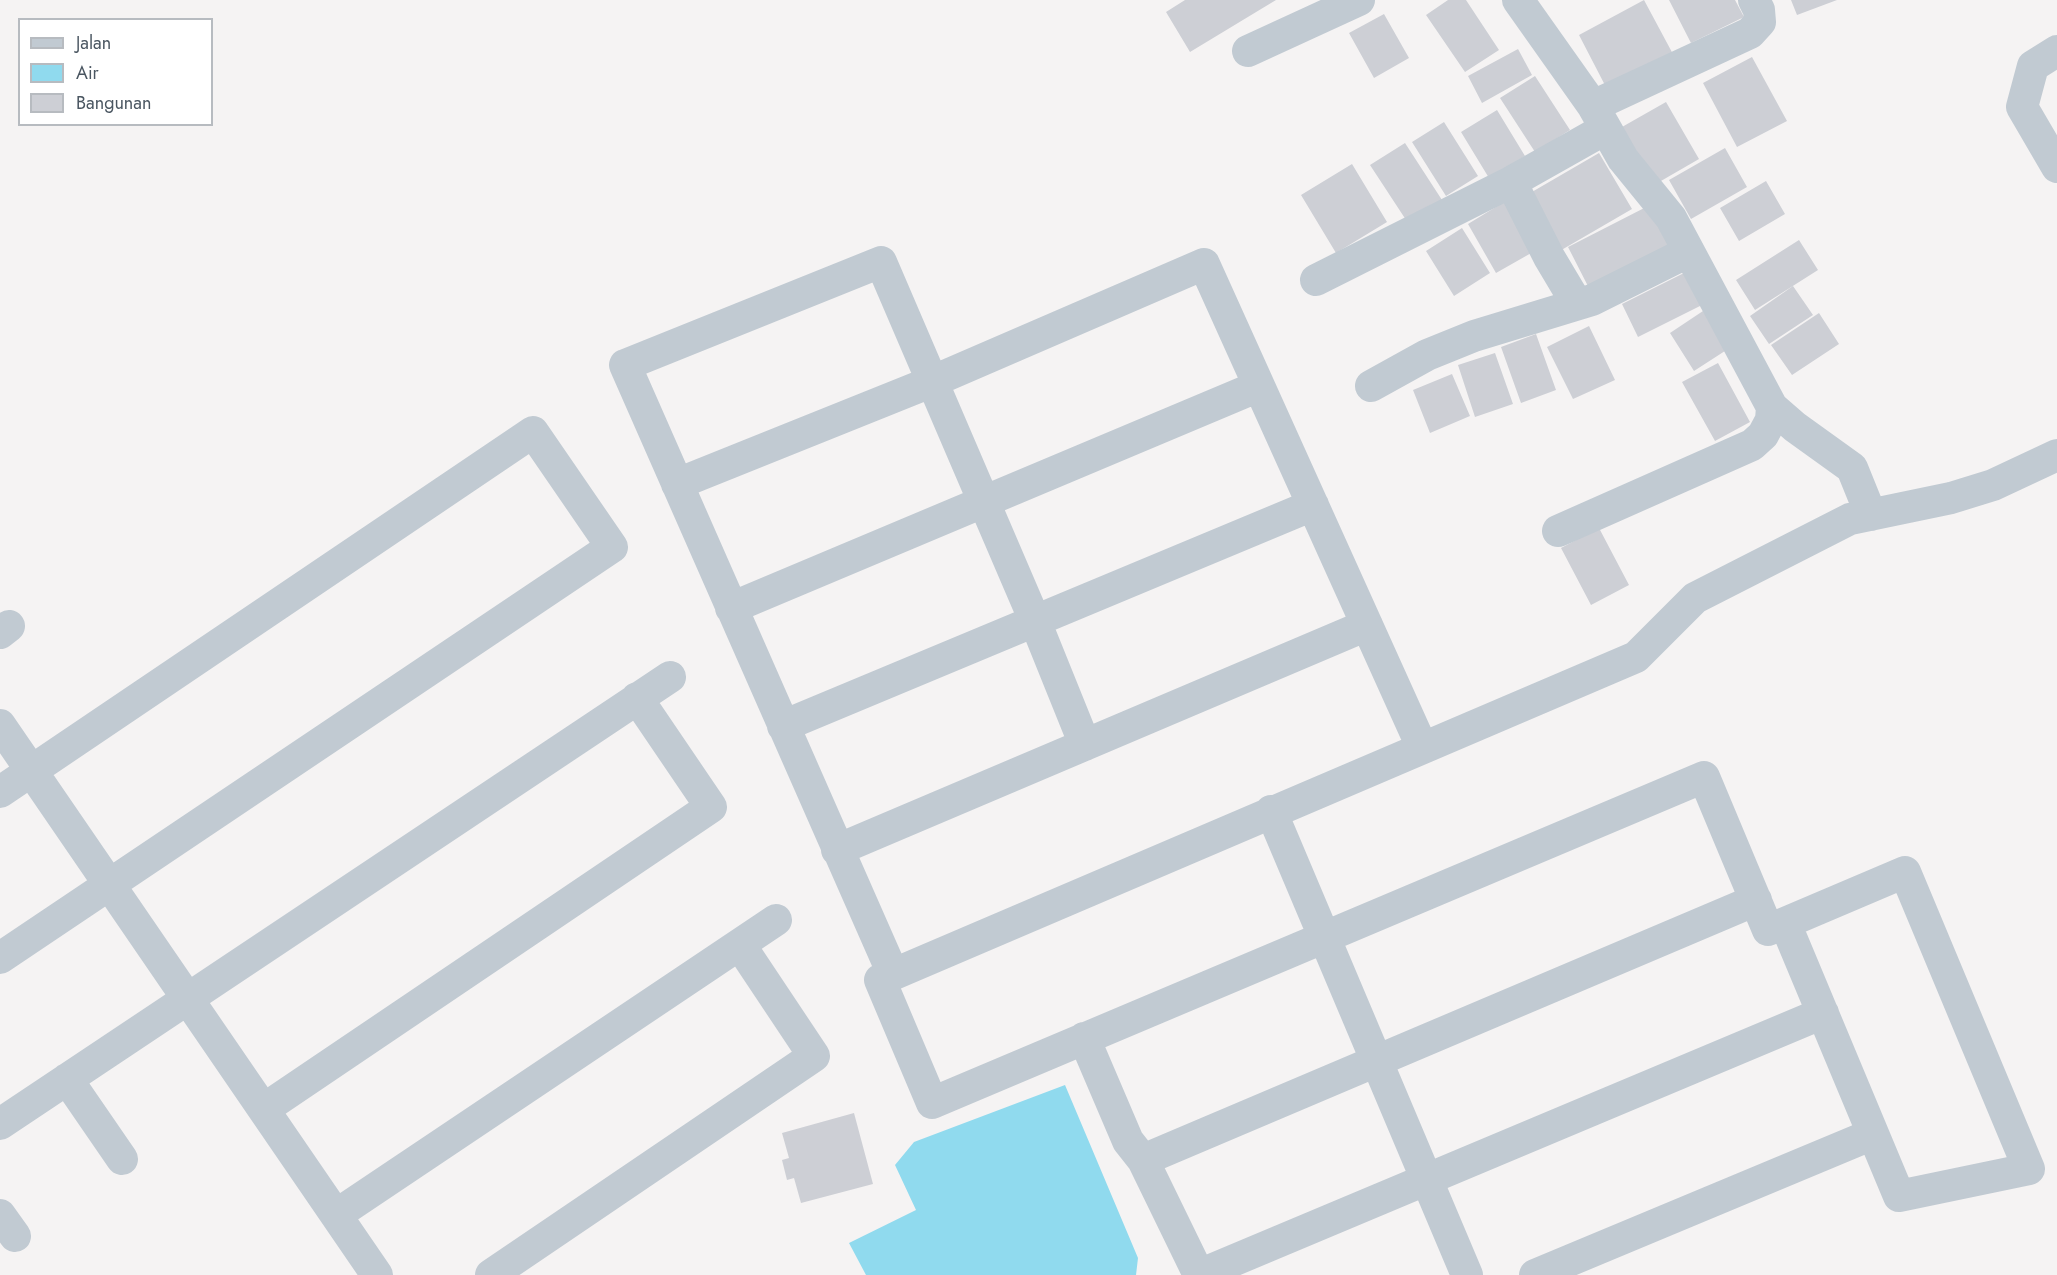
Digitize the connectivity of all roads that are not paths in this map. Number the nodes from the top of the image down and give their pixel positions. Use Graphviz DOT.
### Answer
graph roads {
  1 [pos="1359,0"];
  2 [pos="1518,0"];
  3 [pos="1754,0"];
  4 [pos="1248,51"];
  5 [pos="2057,51"];
  6 [pos="1599,118"];
  7 [pos="2057,167"];
  8 [pos="1511,182"];
  9 [pos="1688,252"];
  10 [pos="1316,280"];
  11 [pos="1577,304"];
  12 [pos="931,382"];
  13 [pos="1259,386"];
  14 [pos="1371,386"];
  15 [pos="1772,407"];
  16 [pos="2057,455"];
  17 [pos="677,484"];
  18 [pos="984,502"];
  19 [pos="1313,505"];
  20 [pos="1871,515"];
  21 [pos="1558,531"];
  22 [pos="731,608"];
  23 [pos="1035,621"];
  24 [pos="1367,625"];
  25 [pos="670,677"];
  26 [pos="637,698"];
  27 [pos="0,725"];
  28 [pos="783,726"];
  29 [pos="1085,745"];
  30 [pos="1422,747"];
  31 [pos="32,771"];
  32 [pos="0,792"];
  33 [pos="1271,811"];
  34 [pos="837,850"];
  35 [pos="110,884"];
  36 [pos="1756,900"];
  37 [pos="776,920"];
  38 [pos="1785,922"];
  39 [pos="1324,937"];
  40 [pos="740,945"];
  41 [pos="0,958"];
  42 [pos="893,974"];
  43 [pos="188,998"];
  44 [pos="1823,1013"];
  45 [pos="1084,1038"];
  46 [pos="1376,1061"];
  47 [pos="67,1079"];
  48 [pos="264,1108"];
  49 [pos="0,1124"];
  50 [pos="1873,1134"];
  51 [pos="122,1159"];
  52 [pos="1143,1160"];
  53 [pos="1426,1179"];
  54 [pos="336,1215"];
  55 [pos="377,1275"];
  56 [pos="491,1275"];
  57 [pos="1199,1275"];
  58 [pos="1467,1275"];
  59 [pos="1535,1275"];
  1 -- 4 [label="street"];
  2 -- 6 [label="street"];
  3 -- 6 [label="street"];
  5 -- 7 [label="street"];
  6 -- 8 [label="street"];
  6 -- 9 [label="street"];
  8 -- 10 [label="street"];
  8 -- 11 [label="street"];
  9 -- 11 [label="street"];
  9 -- 15 [label="street"];
  11 -- 14 [label="street"];
  12 -- 13 [label="street"];
  12 -- 17 [label="street"];
  12 -- 17 [label="street"];
  12 -- 18 [label="street"];
  13 -- 18 [label="street"];
  13 -- 19 [label="street"];
  15 -- 20 [label="street"];
  15 -- 21 [label="street"];
  16 -- 20 [label="street"];
  17 -- 22 [label="street"];
  18 -- 22 [label="street"];
  18 -- 23 [label="street"];
  19 -- 23 [label="street"];
  19 -- 24 [label="street"];
  20 -- 30 [label="street"];
  22 -- 28 [label="street"];
  23 -- 28 [label="street"];
  23 -- 29 [label="street"];
  24 -- 29 [label="street"];
  24 -- 30 [label="street"];
  25 -- 26 [label="street"];
  26 -- 43 [label="street"];
  26 -- 48 [label="street"];
  27 -- 31 [label="street"];
  28 -- 34 [label="street"];
  29 -- 34 [label="street"];
  30 -- 33 [label="street"];
  31 -- 32 [label="street"];
  31 -- 35 [label="street"];
  31 -- 35 [label="street"];
  33 -- 39 [label="street"];
  33 -- 42 [label="street"];
  34 -- 42 [label="street"];
  35 -- 41 [label="street"];
  35 -- 43 [label="street"];
  36 -- 38 [label="street"];
  36 -- 39 [label="street"];
  36 -- 46 [label="street"];
  37 -- 40 [label="street"];
  38 -- 44 [label="street"];
  38 -- 50 [label="street"];
  39 -- 45 [label="street"];
  39 -- 46 [label="street"];
  40 -- 54 [label="street"];
  40 -- 56 [label="street"];
  42 -- 45 [label="street"];
  43 -- 47 [label="street"];
  43 -- 48 [label="street"];
  44 -- 50 [label="street"];
  44 -- 53 [label="street"];
  45 -- 52 [label="street"];
  46 -- 52 [label="street"];
  46 -- 53 [label="street"];
  47 -- 49 [label="street"];
  47 -- 51 [label="street"];
  48 -- 54 [label="street"];
  50 -- 59 [label="street"];
  52 -- 57 [label="street"];
  53 -- 57 [label="street"];
  53 -- 58 [label="street"];
  54 -- 55 [label="street"];
}
